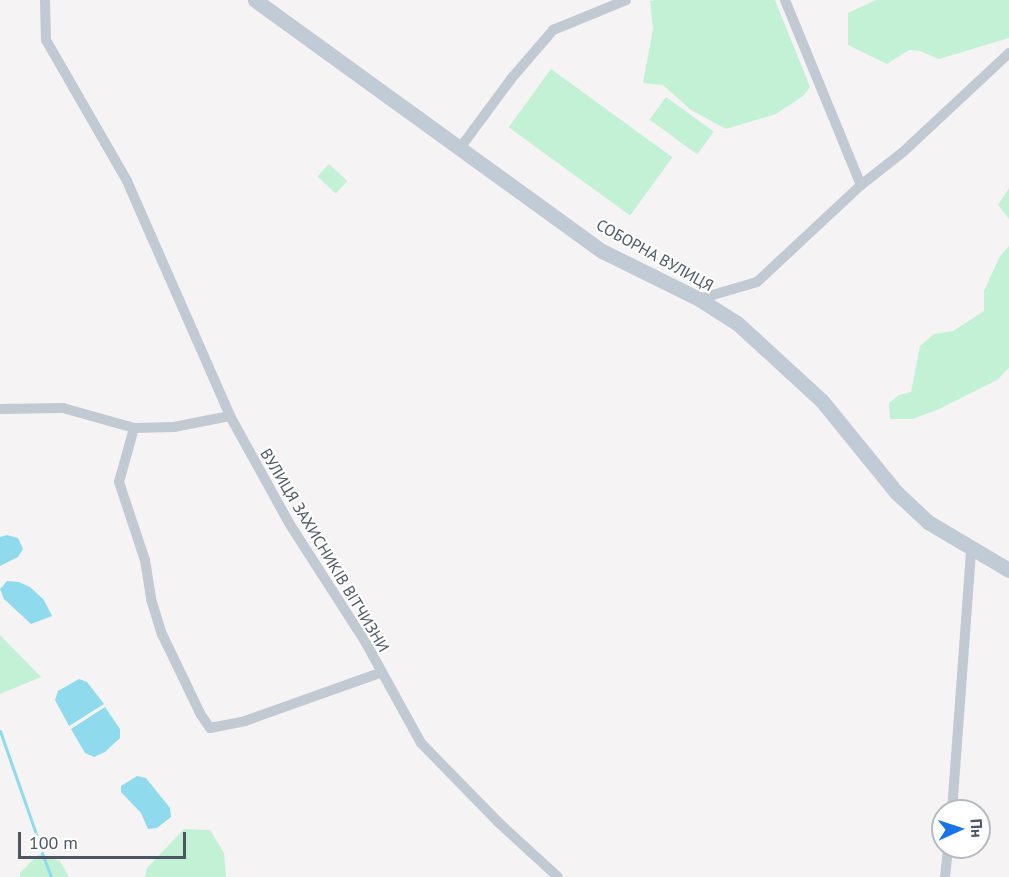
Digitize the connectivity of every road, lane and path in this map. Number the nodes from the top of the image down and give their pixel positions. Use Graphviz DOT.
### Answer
graph roads {
  1 [pos="45,0"];
  2 [pos="255,0"];
  3 [pos="626,0"];
  4 [pos="785,0"];
  5 [pos="1009,53"];
  6 [pos="460,148"];
  7 [pos="861,186"];
  8 [pos="699,299"];
  9 [pos="0,409"];
  10 [pos="230,416"];
  11 [pos="134,428"];
  12 [pos="971,550"];
  13 [pos="1009,570"];
  14 [pos="380,672"];
  15 [pos="953,799"];
  16 [pos="947,859"];
  17 [pos="558,877"];
  18 [pos="945,877"];
  1 -- 10 [label="street, ВУЛИЦЯ ЗАХИСНИКІВ ВІТЧИЗНИ"];
  2 -- 6 [label="street, СОБОРНА ВУЛИЦЯ"];
  3 -- 6 [label="street"];
  4 -- 7 [label="street"];
  5 -- 7 [label="street"];
  6 -- 8 [label="street, СОБОРНА ВУЛИЦЯ"];
  7 -- 8 [label="street"];
  8 -- 12 [label="street, СОБОРНА ВУЛИЦЯ"];
  9 -- 11 [label="street"];
  10 -- 11 [label="street"];
  10 -- 14 [label="street, ВУЛИЦЯ ЗАХИСНИКІВ ВІТЧИЗНИ"];
  11 -- 14 [label="street"];
  12 -- 13 [label="street, СОБОРНА ВУЛИЦЯ"];
  12 -- 15 [label="street"];
  14 -- 17 [label="street, ВУЛИЦЯ ЗАХИСНИКІВ ВІТЧИЗНИ"];
  16 -- 18 [label="street"];
}
